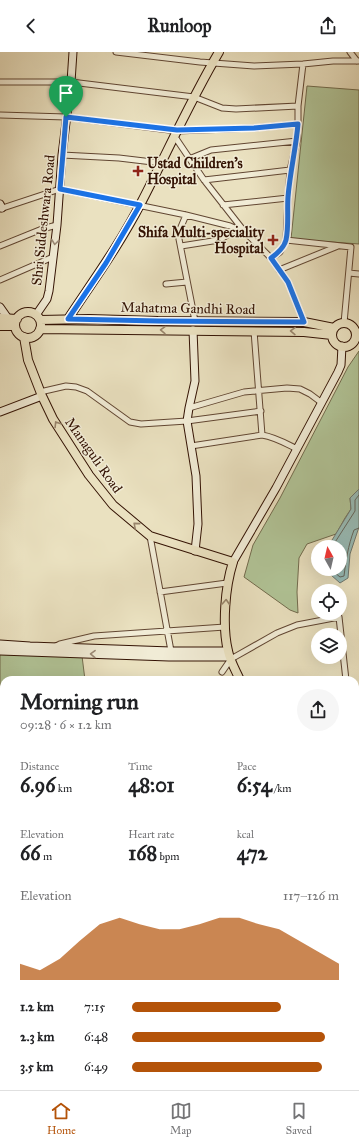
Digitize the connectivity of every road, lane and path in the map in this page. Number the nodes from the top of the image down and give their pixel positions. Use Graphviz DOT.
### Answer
graph roads {
  1 [pos="73,52"];
  2 [pos="116,52"];
  3 [pos="219,52"];
  4 [pos="350,52"];
  5 [pos="156,54"];
  6 [pos="358,61"];
  7 [pos="213,62"];
  8 [pos="303,64"];
  9 [pos="0,82"];
  10 [pos="71,82"];
  11 [pos="194,97"];
  12 [pos="298,106"];
  13 [pos="0,115"];
  14 [pos="66,117"];
  15 [pos="298,124"];
  16 [pos="176,134"];
  17 [pos="297,141"];
  18 [pos="62,155"];
  19 [pos="189,159"];
  20 [pos="161,163"];
  21 [pos="290,170"];
  22 [pos="204,180"];
  23 [pos="60,189"];
  24 [pos="288,198"];
  25 [pos="140,205"];
  26 [pos="223,205"];
  27 [pos="1,207"];
  28 [pos="186,215"];
  29 [pos="57,225"];
  30 [pos="234,228"];
  31 [pos="246,233"];
  32 [pos="286,240"];
  33 [pos="0,246"];
  34 [pos="180,246"];
  35 [pos="339,246"];
  36 [pos="53,257"];
  37 [pos="271,258"];
  38 [pos="279,270"];
  39 [pos="349,273"];
  40 [pos="359,274"];
  41 [pos="0,280"];
  42 [pos="187,282"];
  43 [pos="166,284"];
  44 [pos="0,308"];
  45 [pos="4,318"];
  46 [pos="68,319"];
  47 [pos="39,321"];
  48 [pos="195,321"];
  49 [pos="16,322"];
  50 [pos="304,322"];
  51 [pos="351,324"];
  52 [pos="0,326"];
  53 [pos="193,330"];
  54 [pos="254,331"];
  55 [pos="333,331"];
  56 [pos="358,334"];
  57 [pos="24,337"];
  58 [pos="342,346"];
  59 [pos="260,390"];
  60 [pos="41,394"];
  61 [pos="322,403"];
  62 [pos="188,408"];
  63 [pos="0,412"];
  64 [pos="260,412"];
  65 [pos="187,421"];
  66 [pos="262,435"];
  67 [pos="191,446"];
  68 [pos="297,449"];
  69 [pos="150,536"];
  70 [pos="196,551"];
  71 [pos="232,562"];
  72 [pos="227,583"];
  73 [pos="160,592"];
  74 [pos="225,627"];
  75 [pos="168,630"];
  76 [pos="0,644"];
  77 [pos="0,650"];
  78 [pos="52,650"];
  79 [pos="171,651"];
  80 [pos="230,656"];
  81 [pos="222,672"];
  82 [pos="238,676"];
  83 [pos="346,676"];
  1 -- 10 [label="street, Shri Siddeshwara Road"];
  2 -- 5 [label="street"];
  3 -- 7 [label="main road"];
  4 -- 6 [label="street"];
  5 -- 7 [label="street"];
  6 -- 8 [label="street"];
  7 -- 8 [label="street"];
  7 -- 11 [label="main road"];
  8 -- 12 [label="street"];
  9 -- 10 [label="street"];
  10 -- 11 [label="street"];
  10 -- 14 [label="street, Shri Siddeshwara Road"];
  11 -- 12 [label="street"];
  11 -- 16 [label="main road"];
  12 -- 15 [label="street"];
  13 -- 14 [label="street"];
  14 -- 16 [label="street"];
  14 -- 18 [label="street, Shri Siddeshwara Road"];
  15 -- 16 [label="street"];
  15 -- 17 [label="street"];
  16 -- 19 [label="street"];
  16 -- 20 [label="main road"];
  17 -- 19 [label="street"];
  17 -- 21 [label="street"];
  18 -- 20 [label="street"];
  18 -- 23 [label="street, Shri Siddeshwara Road"];
  19 -- 22 [label="street"];
  20 -- 25 [label="main road"];
  21 -- 22 [label="street"];
  21 -- 24 [label="street"];
  22 -- 26 [label="street"];
  23 -- 25 [label="street"];
  23 -- 27 [label="street"];
  23 -- 29 [label="street, Shri Siddeshwara Road"];
  24 -- 26 [label="street"];
  24 -- 32 [label="street"];
  25 -- 28 [label="street"];
  25 -- 46 [label="main road"];
  26 -- 31 [label="street"];
  28 -- 30 [label="street"];
  28 -- 34 [label="street"];
  29 -- 33 [label="street"];
  29 -- 36 [label="street, Shri Siddeshwara Road, one-way"];
  30 -- 31 [label="street"];
  30 -- 34 [label="street"];
  31 -- 37 [label="street"];
  32 -- 35 [label="street"];
  32 -- 37 [label="street"];
  34 -- 42 [label="street"];
  35 -- 38 [label="street"];
  35 -- 39 [label="street"];
  36 -- 41 [label="street"];
  36 -- 47 [label="street, Shri Siddeshwara Road"];
  37 -- 38 [label="street"];
  38 -- 50 [label="street"];
  39 -- 40 [label="street"];
  39 -- 51 [label="street"];
  42 -- 43 [label="street"];
  42 -- 48 [label="street"];
  44 -- 45 [label="street"];
  45 -- 49 [label="main road"];
  46 -- 47 [label="main road, Mahatma Gandhi Road"];
  46 -- 48 [label="main road, Mahatma Gandhi Road"];
  47 -- 49 [label="main road"];
  53 -- 47 [label="main road, Mahatma Gandhi Road, one-way"];
  47 -- 57 [label="main road"];
  48 -- 50 [label="main road, Mahatma Gandhi Road"];
  49 -- 52 [label="main road"];
  49 -- 57 [label="main road"];
  50 -- 55 [label="main road, Mahatma Gandhi Road"];
  51 -- 55 [label="main road"];
  51 -- 56 [label="main road"];
  53 -- 54 [label="main road, Mahatma Gandhi Road"];
  53 -- 62 [label="street"];
  55 -- 54 [label="main road, Mahatma Gandhi Road, one-way"];
  54 -- 59 [label="street"];
  55 -- 58 [label="main road"];
  56 -- 58 [label="main road"];
  57 -- 60 [label="main road, Managuli Road"];
  58 -- 61 [label="street"];
  59 -- 61 [label="street"];
  59 -- 62 [label="street"];
  59 -- 64 [label="street"];
  60 -- 63 [label="street"];
  60 -- 65 [label="street"];
  69 -- 60 [label="main road, Managuli Road, one-way"];
  61 -- 68 [label="street"];
  62 -- 65 [label="street"];
  64 -- 65 [label="street"];
  64 -- 66 [label="street"];
  65 -- 67 [label="street"];
  66 -- 67 [label="street"];
  66 -- 68 [label="street"];
  67 -- 70 [label="street"];
  68 -- 71 [label="street"];
  69 -- 70 [label="main road, Managuli Road"];
  69 -- 73 [label="street"];
  70 -- 71 [label="main road, Managuli Road"];
  71 -- 72 [label="main road"];
  72 -- 73 [label="street"];
  74 -- 72 [label="main road, one-way"];
  73 -- 75 [label="street"];
  74 -- 75 [label="street"];
  74 -- 80 [label="main road"];
  75 -- 78 [label="street"];
  75 -- 79 [label="street"];
  76 -- 78 [label="street"];
  77 -- 78 [label="street"];
  78 -- 79 [label="street"];
  80 -- 78 [label="street, one-way"];
  79 -- 80 [label="street"];
  80 -- 81 [label="street"];
  80 -- 82 [label="main road"];
  80 -- 83 [label="street"];
}
